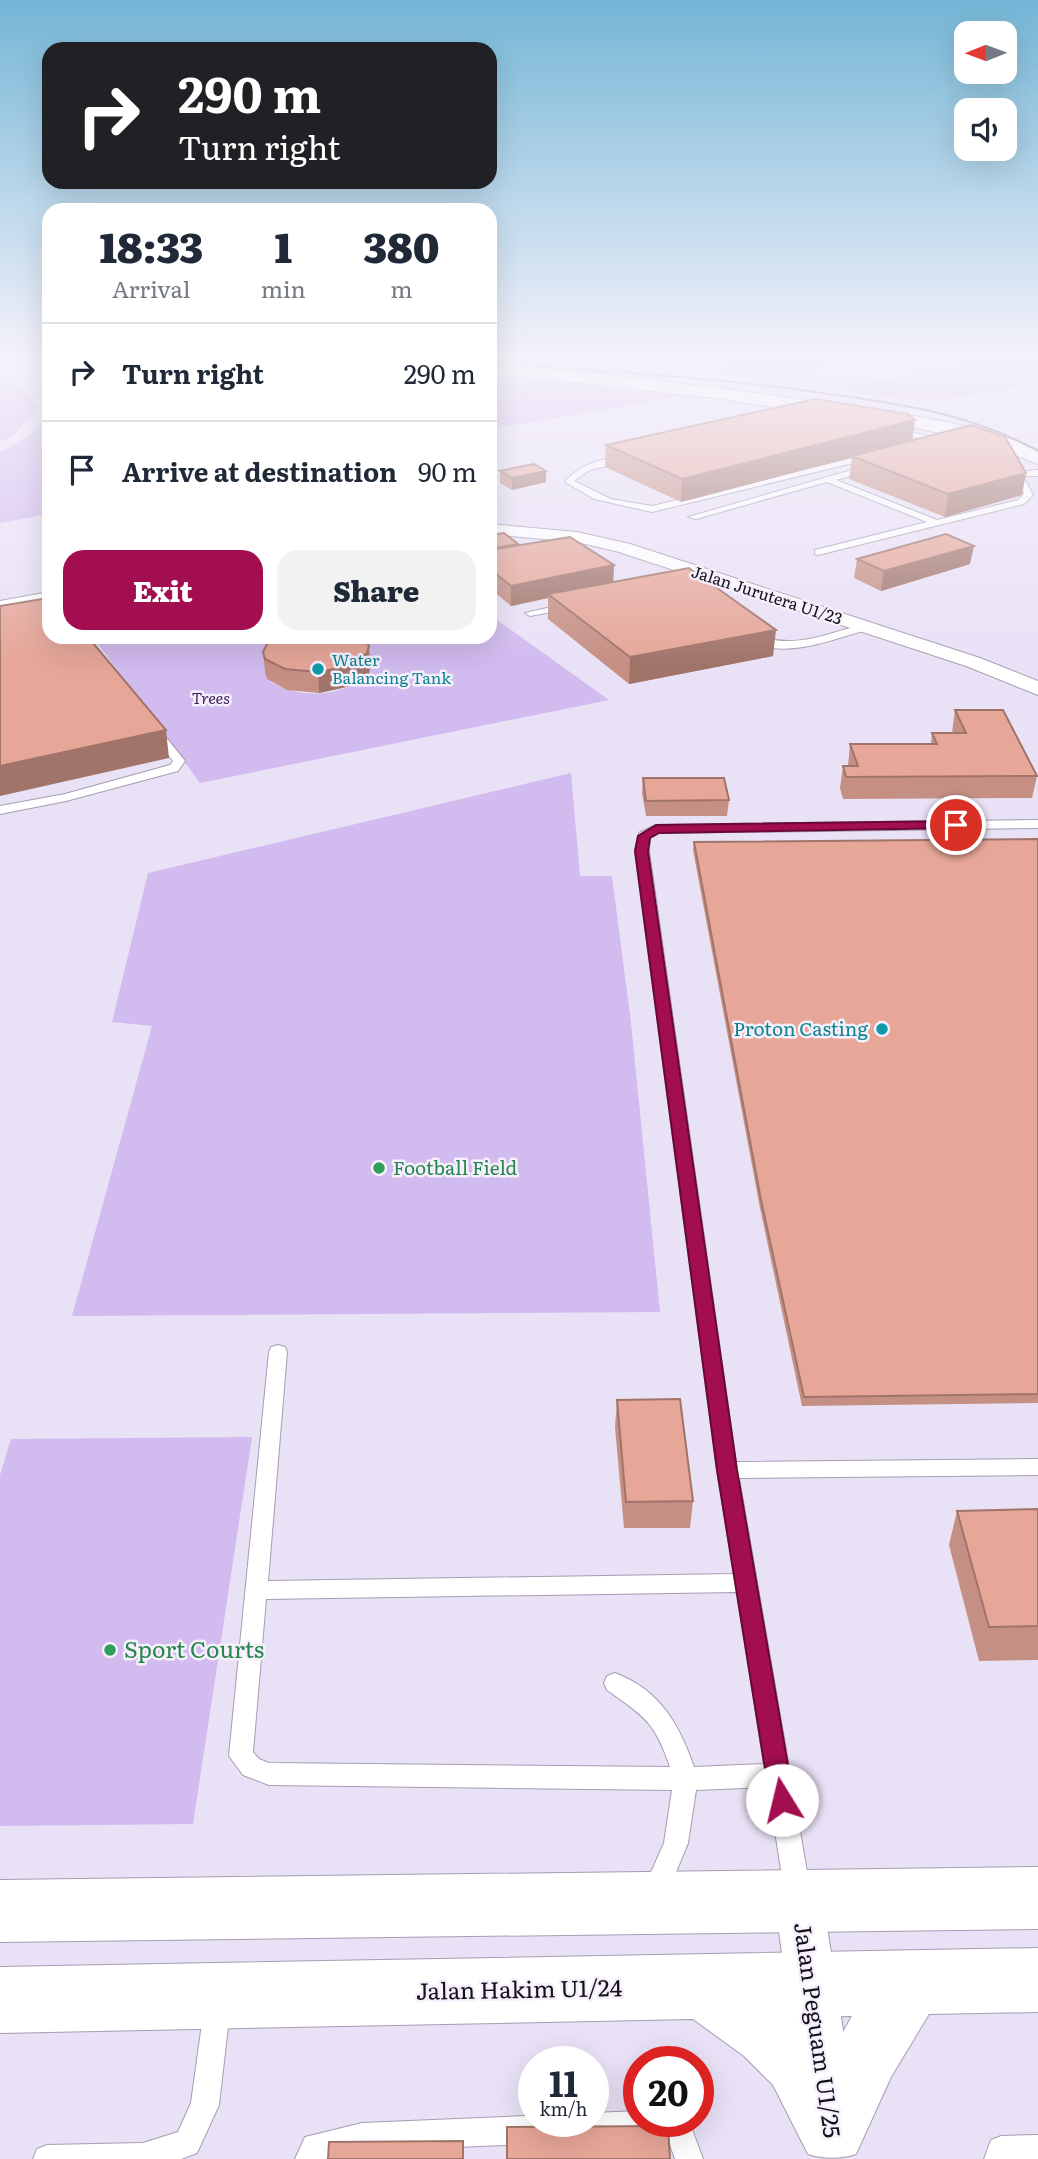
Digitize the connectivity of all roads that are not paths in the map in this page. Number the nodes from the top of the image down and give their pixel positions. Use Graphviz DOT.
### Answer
graph roads {
  1 [pos="614,462"];
  2 [pos="846,462"];
  3 [pos="877,466"];
  4 [pos="1038,473"];
  5 [pos="826,479"];
  6 [pos="693,517"];
  7 [pos="937,523"];
  8 [pos="497,530"];
  9 [pos="818,552"];
  10 [pos="42,599"];
  11 [pos="582,604"];
  12 [pos="0,607"];
  13 [pos="530,613"];
  14 [pos="865,627"];
  15 [pos="751,635"];
  16 [pos="1038,689"];
  17 [pos="146,720"];
  18 [pos="0,810"];
  19 [pos="1038,824"];
  20 [pos="278,1352"];
  21 [pos="1038,1467"];
  22 [pos="727,1470"];
  23 [pos="746,1583"];
  24 [pos="255,1590"];
  25 [pos="615,1683"];
  26 [pos="778,1775"];
  27 [pos="686,1779"];
  28 [pos="1038,1898"];
  29 [pos="799,1901"];
  30 [pos="651,1902"];
  31 [pos="0,1912"];
  32 [pos="1038,1980"];
  33 [pos="913,1982"];
  34 [pos="811,1984"];
  35 [pos="702,1986"];
  36 [pos="218,1996"];
  37 [pos="0,2000"];
  38 [pos="834,2144"];
  39 [pos="1038,2148"];
  40 [pos="47,2159"];
  41 [pos="309,2159"];
  42 [pos="689,2159"];
  43 [pos="999,2159"];
  1 -- 2 [label="lane"];
  3 -- 5 [label="lane"];
  4 -- 7 [label="lane"];
  5 -- 6 [label="lane"];
  5 -- 7 [label="lane"];
  7 -- 9 [label="lane"];
  8 -- 14 [label="street, Jalan Jurutera U1/23"];
  10 -- 12 [label="street"];
  11 -- 13 [label="lane"];
  14 -- 15 [label="lane"];
  14 -- 16 [label="street, Jalan Jurutera U1/23"];
  17 -- 18 [label="lane"];
  19 -- 22 [label="lane"];
  20 -- 24 [label="lane"];
  21 -- 22 [label="lane"];
  22 -- 23 [label="lane"];
  23 -- 24 [label="lane"];
  23 -- 26 [label="lane"];
  24 -- 27 [label="lane"];
  25 -- 27 [label="lane"];
  26 -- 27 [label="lane"];
  26 -- 29 [label="lane"];
  27 -- 30 [label="lane"];
  28 -- 29 [label="main road"];
  29 -- 30 [label="main road"];
  29 -- 34 [label="street, Jalan Peguam U1/25"];
  30 -- 31 [label="main road"];
  32 -- 33 [label="main road, Jalan Hakim U1/24"];
  33 -- 34 [label="main road, Jalan Hakim U1/24"];
  33 -- 38 [label="main road"];
  34 -- 35 [label="main road, Jalan Hakim U1/24"];
  34 -- 38 [label="street, Jalan Peguam U1/25"];
  35 -- 36 [label="main road, Jalan Hakim U1/24"];
  35 -- 38 [label="main road"];
  36 -- 37 [label="main road, Jalan Hakim U1/24"];
  36 -- 40 [label="lane"];
  39 -- 43 [label="lane"];
  41 -- 42 [label="lane"];
}
